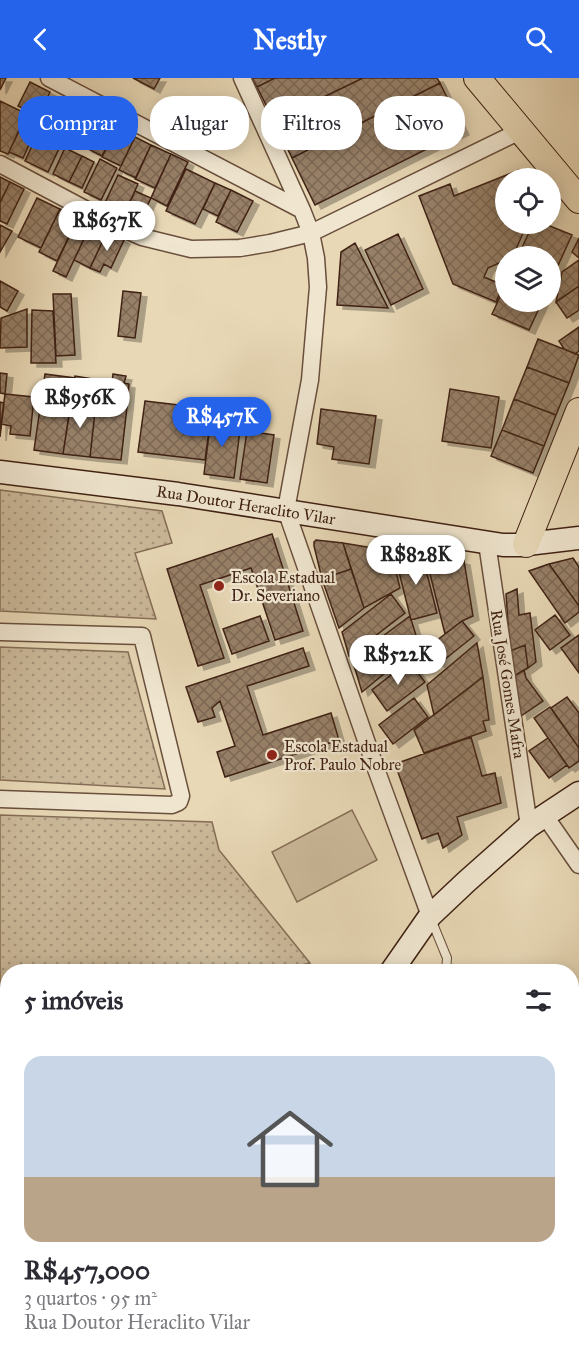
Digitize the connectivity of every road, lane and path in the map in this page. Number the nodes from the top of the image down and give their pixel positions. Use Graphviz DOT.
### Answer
graph roads {
  1 [pos="49,78"];
  2 [pos="242,78"];
  3 [pos="477,78"];
  4 [pos="520,131"];
  5 [pos="0,164"];
  6 [pos="579,200"];
  7 [pos="302,210"];
  8 [pos="311,233"];
  9 [pos="579,411"];
  10 [pos="0,472"];
  11 [pos="286,510"];
  12 [pos="579,538"];
  13 [pos="487,543"];
  14 [pos="526,544"];
  15 [pos="0,632"];
  16 [pos="579,793"];
  17 [pos="0,799"];
  18 [pos="537,821"];
  19 [pos="579,865"];
  20 [pos="430,916"];
  21 [pos="397,964"];
  22 [pos="447,964"];
  1 -- 7 [label="street"];
  2 -- 7 [label="street"];
  3 -- 4 [label="main road"];
  4 -- 6 [label="main road"];
  4 -- 8 [label="street"];
  5 -- 8 [label="street"];
  7 -- 8 [label="street"];
  8 -- 11 [label="street"];
  9 -- 14 [label="main road"];
  10 -- 11 [label="street, Rua Doutor Heraclito Vilar"];
  11 -- 13 [label="street, Rua Doutor Heraclito Vilar"];
  11 -- 20 [label="street"];
  12 -- 14 [label="street, Rua Doutor Heraclito Vilar"];
  13 -- 14 [label="street, Rua Doutor Heraclito Vilar"];
  13 -- 18 [label="street, Rua José Gomes Mafra"];
  15 -- 17 [label="street"];
  16 -- 18 [label="street"];
  18 -- 19 [label="street"];
  18 -- 20 [label="street"];
  20 -- 21 [label="street"];
  20 -- 22 [label="lane"];
}
